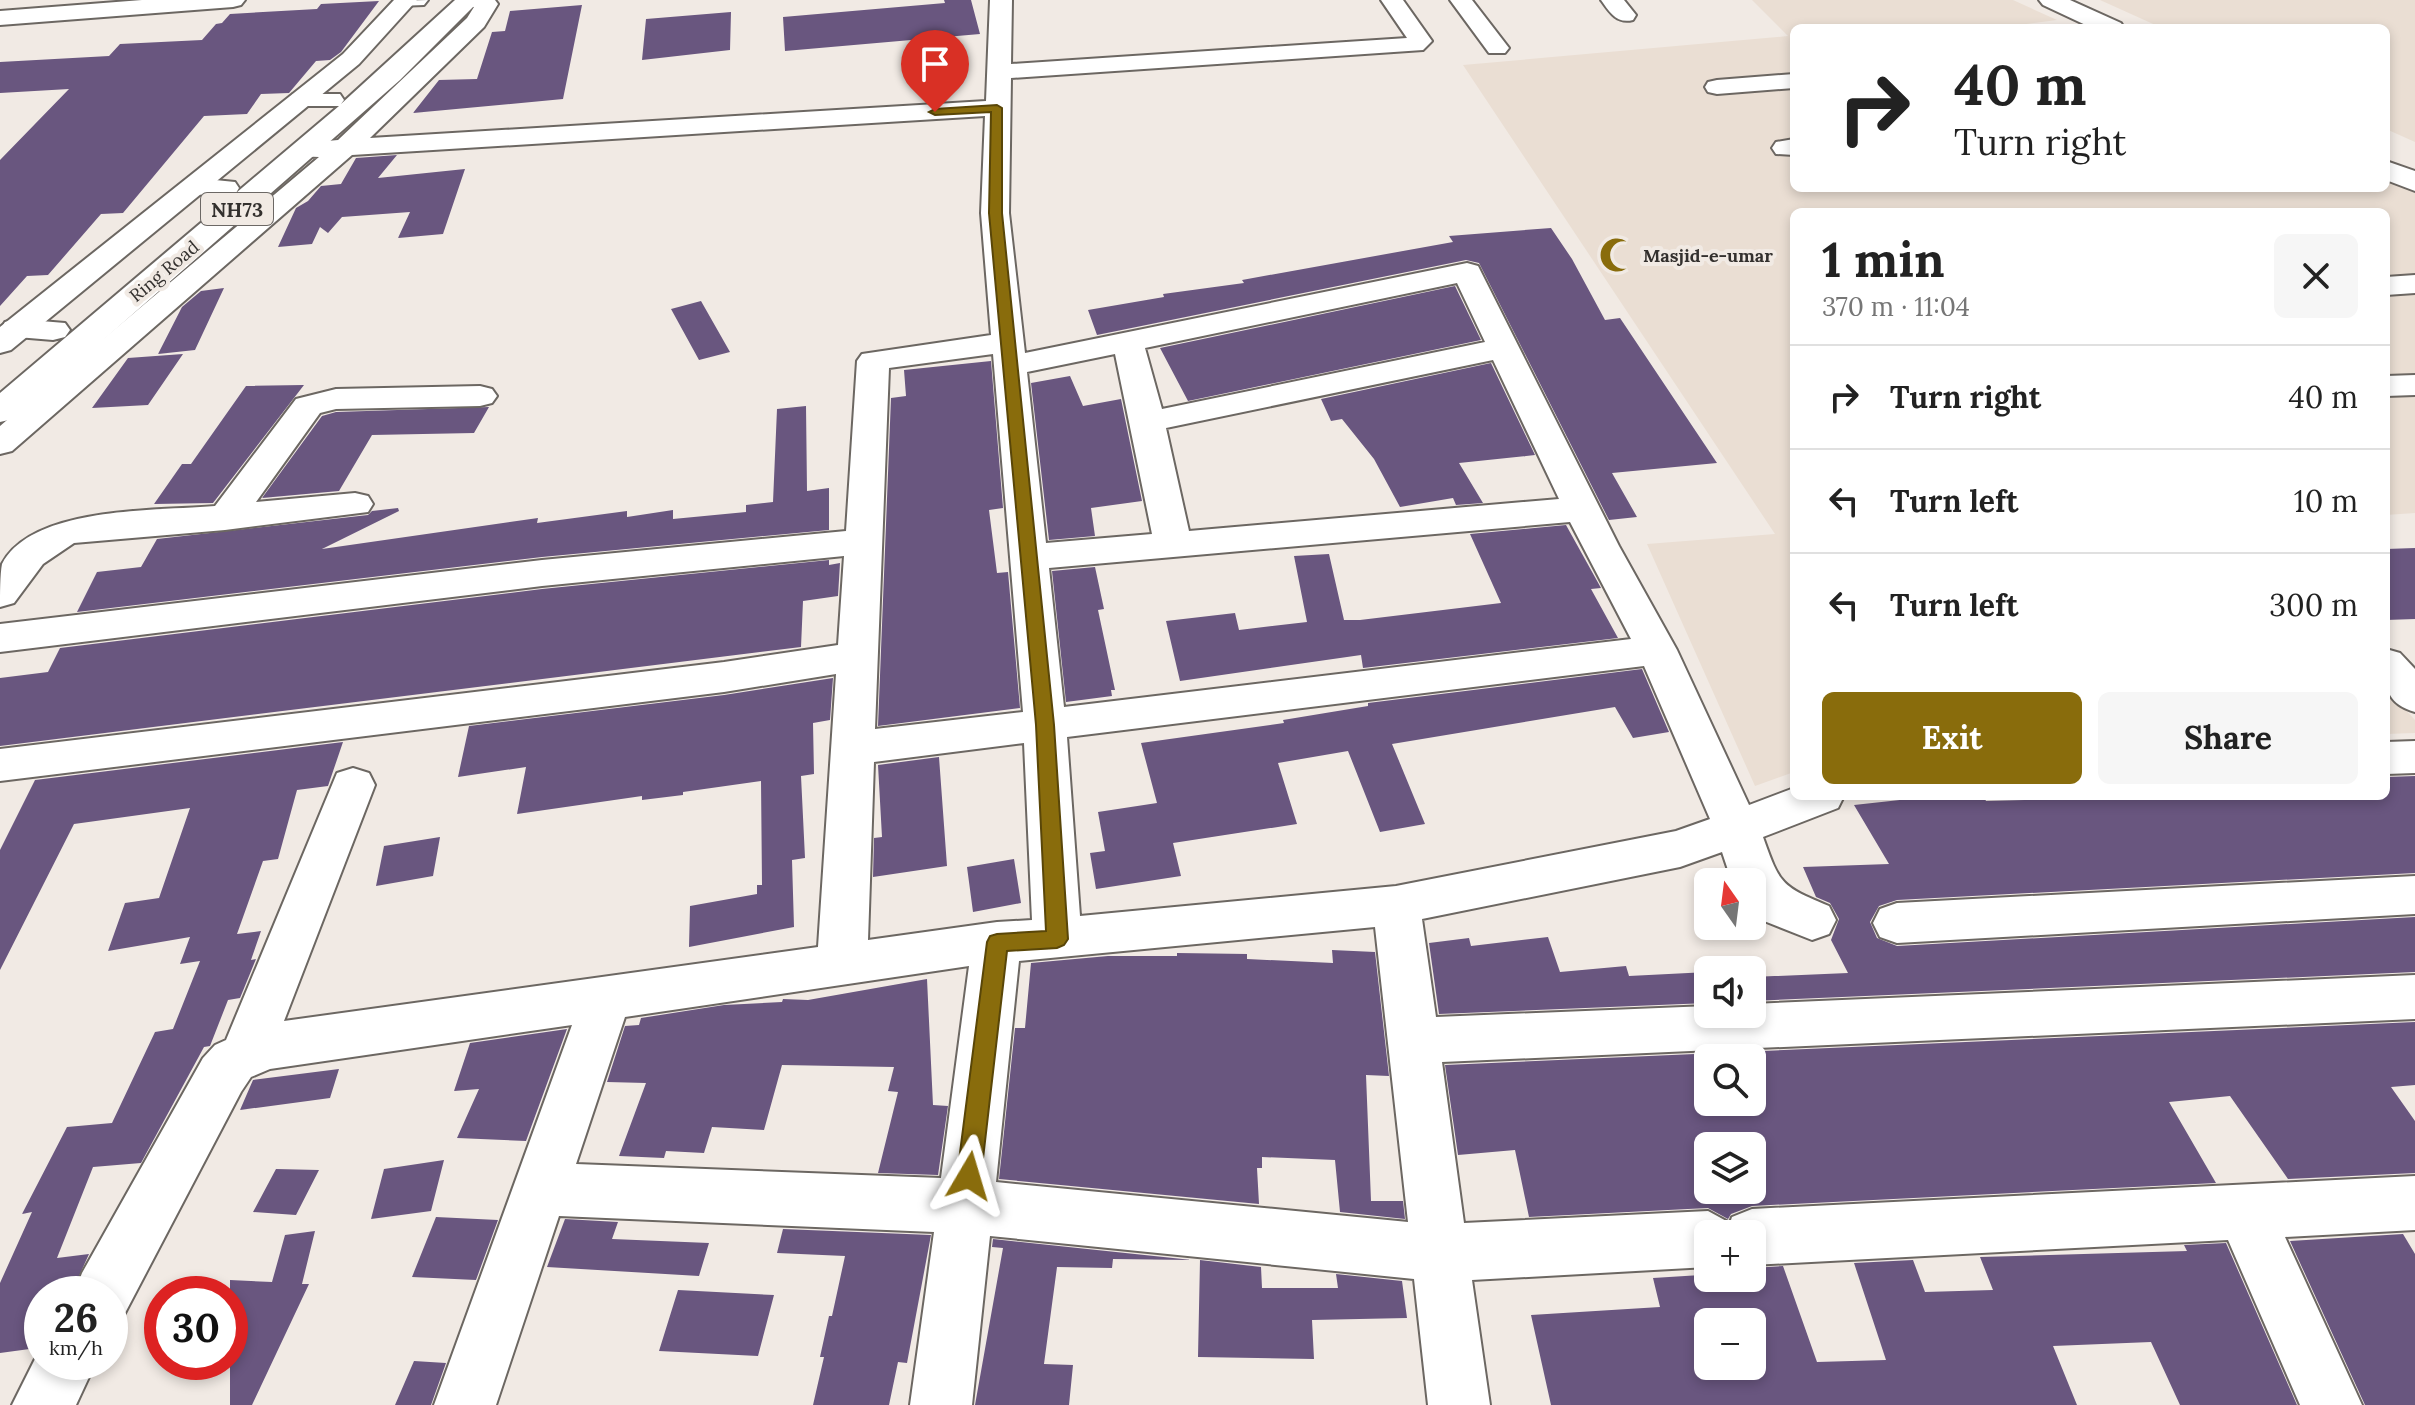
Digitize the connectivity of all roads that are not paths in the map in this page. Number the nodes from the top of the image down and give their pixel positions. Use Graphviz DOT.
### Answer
graph roads {
  1 [pos="103,0"];
  2 [pos="233,0"];
  3 [pos="406,0"];
  4 [pos="416,0"];
  5 [pos="441,0"];
  6 [pos="470,0"];
  7 [pos="1001,0"];
  8 [pos="1392,0"];
  9 [pos="1461,0"];
  10 [pos="2028,0"];
  11 [pos="2051,0"];
  12 [pos="0,7"];
  13 [pos="0,18"];
  14 [pos="2091,24"];
  15 [pos="2093,24"];
  16 [pos="1497,48"];
  17 [pos="997,72"];
  18 [pos="1790,81"];
  19 [pos="1717,87"];
  20 [pos="316,100"];
  21 [pos="997,108"];
  22 [pos="345,149"];
  23 [pos="305,150"];
  24 [pos="2390,156"];
  25 [pos="2415,167"];
  26 [pos="2390,171"];
  27 [pos="2415,182"];
  28 [pos="210,187"];
  29 [pos="2415,284"];
  30 [pos="2390,286"];
  31 [pos="53,330"];
  32 [pos="94,331"];
  33 [pos="131,332"];
  34 [pos="9,336"];
  35 [pos="1128,342"];
  36 [pos="1504,348"];
  37 [pos="1009,354"];
  38 [pos="0,373"];
  39 [pos="2415,385"];
  40 [pos="2390,386"];
  41 [pos="480,396"];
  42 [pos="0,411"];
  43 [pos="1148,422"];
  44 [pos="0,444"];
  45 [pos="355,504"];
  46 [pos="1582,509"];
  47 [pos="225,518"];
  48 [pos="861,542"];
  49 [pos="1173,544"];
  50 [pos="1029,557"];
  51 [pos="0,594"];
  52 [pos="0,638"];
  53 [pos="1657,650"];
  54 [pos="859,656"];
  55 [pos="2390,668"];
  56 [pos="2415,697"];
  57 [pos="1045,725"];
  58 [pos="854,748"];
  59 [pos="2415,757"];
  60 [pos="2390,758"];
  61 [pos="0,765"];
  62 [pos="353,785"];
  63 [pos="1811,800"];
  64 [pos="1736,826"];
  65 [pos="2415,895"];
  66 [pos="1396,905"];
  67 [pos="1812,920"];
  68 [pos="1897,923"];
  69 [pos="1057,939"];
  70 [pos="997,942"];
  71 [pos="842,963"];
  72 [pos="607,997"];
  73 [pos="2415,997"];
  74 [pos="1414,1041"];
  75 [pos="246,1054"];
  76 [pos="540,1189"];
  77 [pos="2415,1203"];
  78 [pos="965,1206"];
  79 [pos="2244,1211"];
  80 [pos="1766,1236"];
  81 [pos="1694,1240"];
  82 [pos="1440,1253"];
  83 [pos="113,1276"];
  84 [pos="56,1380"];
  85 [pos="43,1405"];
  86 [pos="465,1405"];
  87 [pos="941,1405"];
  88 [pos="1459,1405"];
  89 [pos="2331,1405"];
  1 -- 12 [label="main road"];
  2 -- 13 [label="main road"];
  3 -- 4 [label="main road"];
  3 -- 20 [label="street"];
  5 -- 20 [label="main road, Ring Road / NH73"];
  6 -- 22 [label="street"];
  6 -- 23 [label="main road, Ring Road / NH73"];
  7 -- 17 [label="street"];
  8 -- 17 [label="street"];
  9 -- 16 [label="street"];
  10 -- 14 [label="main road"];
  11 -- 15 [label="main road"];
  17 -- 21 [label="street"];
  18 -- 19 [label="street"];
  20 -- 28 [label="main road, Ring Road / NH73"];
  21 -- 22 [label="street"];
  21 -- 37 [label="street"];
  22 -- 23 [label="street"];
  22 -- 33 [label="street"];
  23 -- 32 [label="main road, Ring Road / NH73"];
  24 -- 25 [label="main road"];
  26 -- 27 [label="main road"];
  28 -- 31 [label="main road, Ring Road / NH73"];
  28 -- 34 [label="street"];
  29 -- 30 [label="street"];
  31 -- 34 [label="main road"];
  31 -- 38 [label="main road, Ring Road / NH73"];
  32 -- 33 [label="main road"];
  32 -- 42 [label="main road, Ring Road / NH73"];
  33 -- 44 [label="street"];
  35 -- 36 [label="street"];
  35 -- 37 [label="street"];
  35 -- 43 [label="street"];
  36 -- 43 [label="street"];
  36 -- 46 [label="street"];
  37 -- 48 [label="street"];
  37 -- 50 [label="street"];
  39 -- 40 [label="street"];
  41 -- 47 [label="street"];
  43 -- 49 [label="street"];
  45 -- 47 [label="street"];
  46 -- 49 [label="street"];
  46 -- 53 [label="street"];
  47 -- 51 [label="street"];
  48 -- 52 [label="street"];
  48 -- 54 [label="street"];
  49 -- 50 [label="street"];
  50 -- 57 [label="street"];
  53 -- 57 [label="street"];
  53 -- 64 [label="street"];
  54 -- 58 [label="street"];
  54 -- 61 [label="street"];
  55 -- 56 [label="street"];
  57 -- 58 [label="street"];
  57 -- 69 [label="street"];
  58 -- 71 [label="street"];
  59 -- 60 [label="street"];
  62 -- 75 [label="street"];
  63 -- 64 [label="street"];
  64 -- 66 [label="street"];
  64 -- 67 [label="street"];
  65 -- 68 [label="street"];
  66 -- 69 [label="street"];
  66 -- 74 [label="street"];
  69 -- 70 [label="street"];
  70 -- 71 [label="street"];
  70 -- 78 [label="street"];
  71 -- 72 [label="street"];
  72 -- 75 [label="street"];
  72 -- 76 [label="street"];
  73 -- 74 [label="street"];
  74 -- 82 [label="street"];
  75 -- 83 [label="street"];
  76 -- 78 [label="street"];
  76 -- 86 [label="street"];
  77 -- 79 [label="street"];
  78 -- 82 [label="street"];
  78 -- 87 [label="street"];
  79 -- 80 [label="street"];
  79 -- 89 [label="street"];
  81 -- 82 [label="street"];
  82 -- 88 [label="street"];
  84 -- 85 [label="street"];
}
